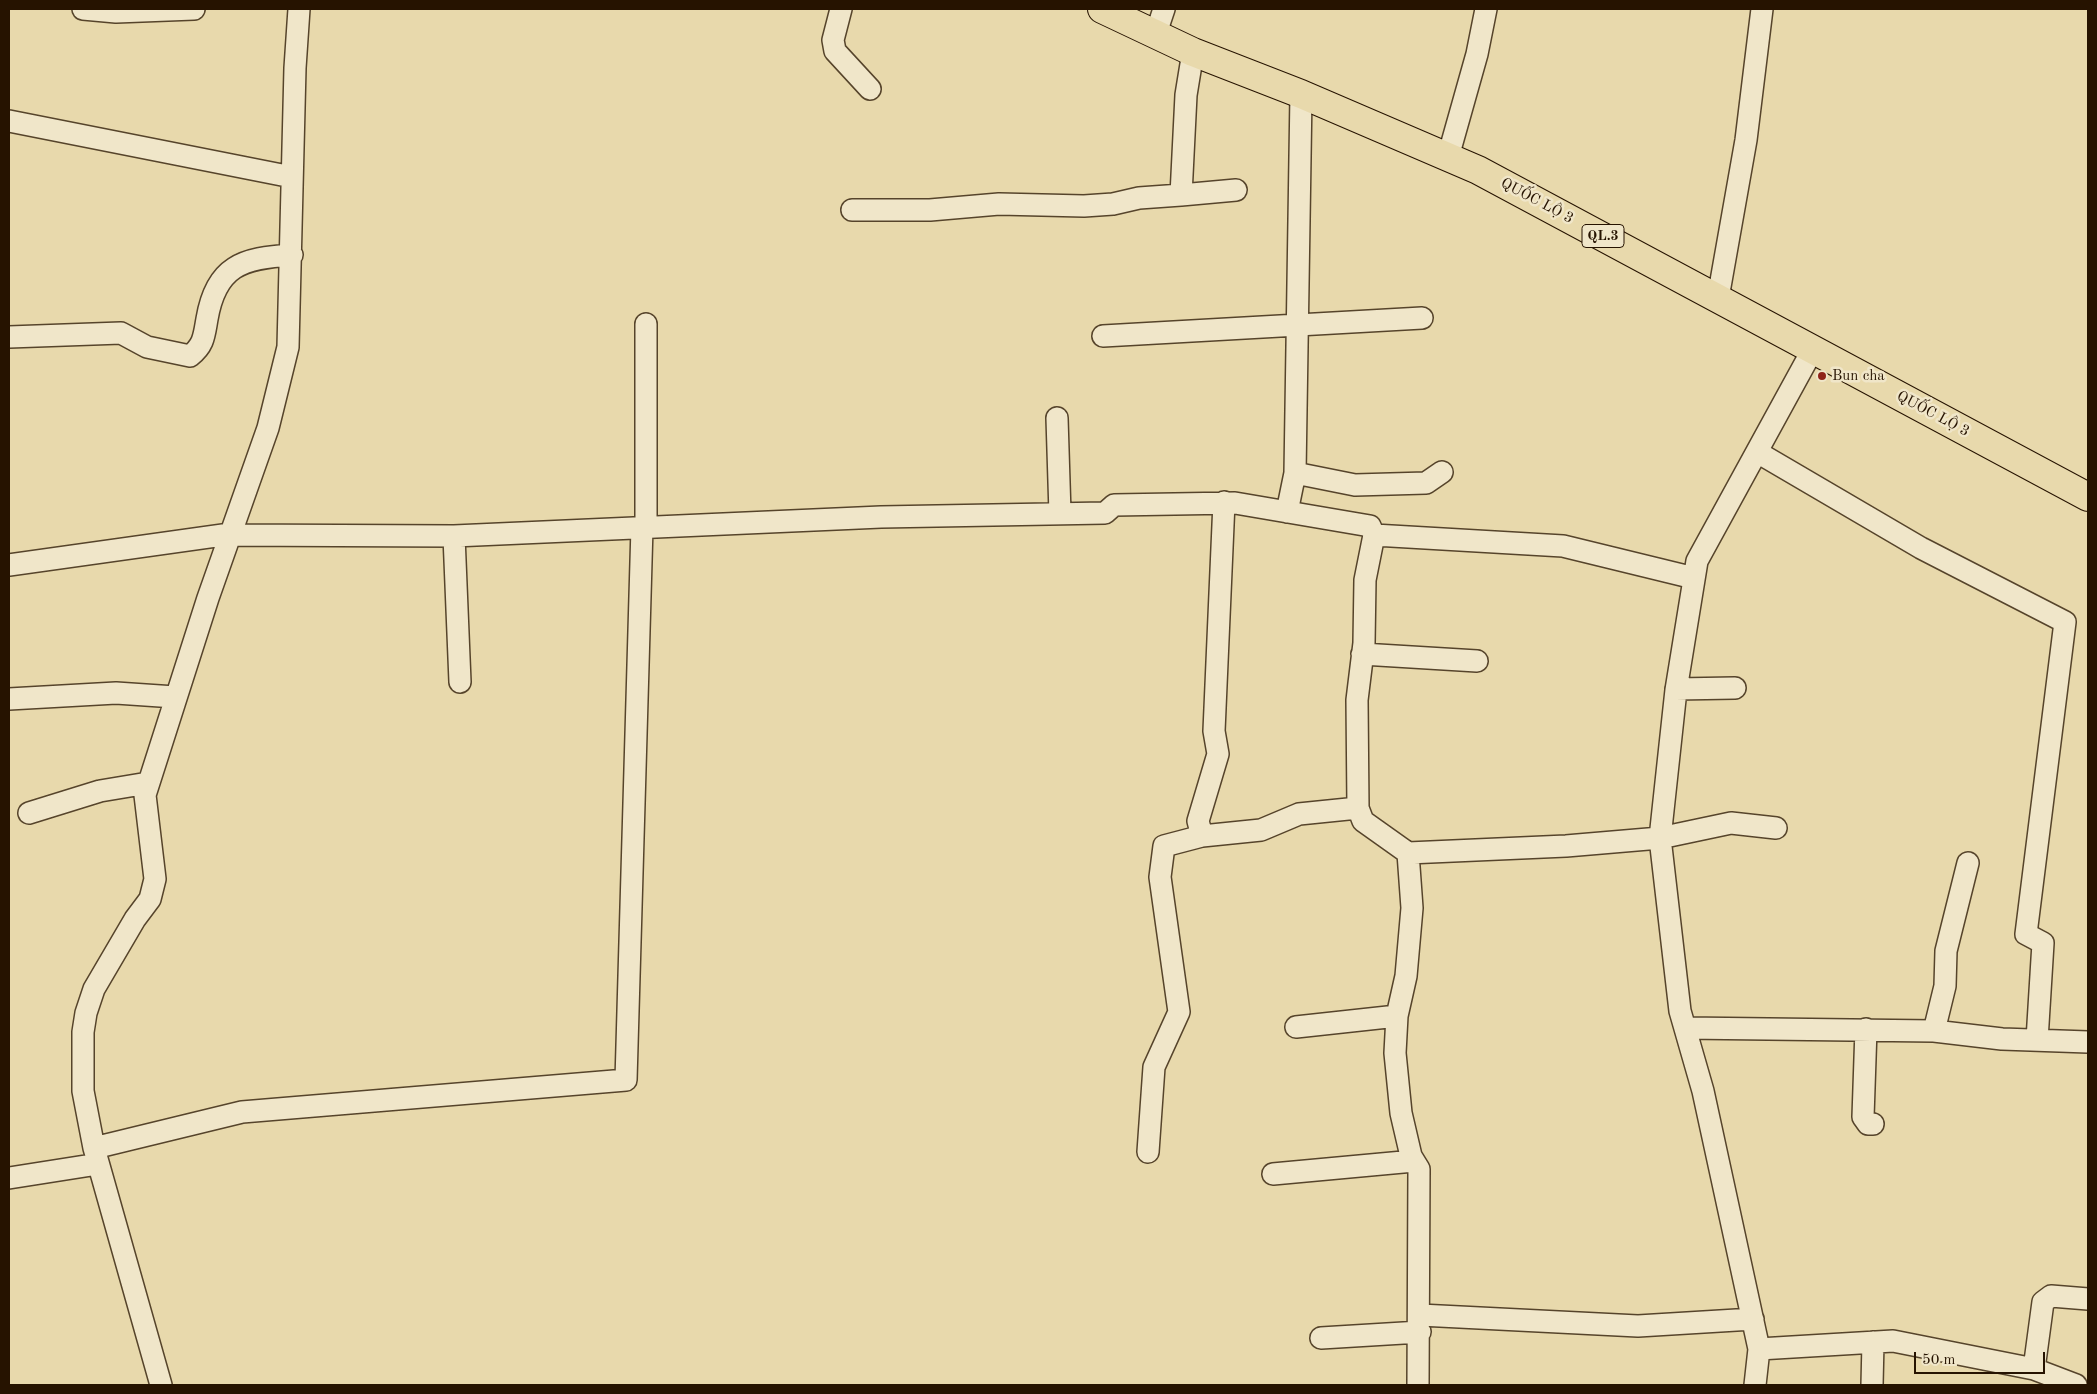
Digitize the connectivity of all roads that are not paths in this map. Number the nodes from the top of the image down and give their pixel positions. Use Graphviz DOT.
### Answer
graph roads {
  1 [pos="83,9"];
  2 [pos="194,9"];
  3 [pos="299,9"];
  4 [pos="840,9"];
  5 [pos="1102,9"];
  6 [pos="1486,9"];
  7 [pos="1762,9"];
  8 [pos="1160,21"];
  9 [pos="1193,52"];
  10 [pos="870,89"];
  11 [pos="1301,94"];
  12 [pos="9,121"];
  13 [pos="1448,157"];
  14 [pos="292,177"];
  15 [pos="1236,190"];
  16 [pos="1181,195"];
  17 [pos="852,210"];
  18 [pos="292,255"];
  19 [pos="1718,298"];
  20 [pos="1422,318"];
  21 [pos="646,324"];
  22 [pos="1296,326"];
  23 [pos="1103,336"];
  24 [pos="9,337"];
  25 [pos="1813,349"];
  26 [pos="1057,418"];
  27 [pos="1756,452"];
  28 [pos="1442,472"];
  29 [pos="1295,473"];
  30 [pos="2088,497"];
  31 [pos="1224,502"];
  32 [pos="1286,512"];
  33 [pos="1060,514"];
  34 [pos="644,527"];
  35 [pos="232,534"];
  36 [pos="1374,534"];
  37 [pos="454,536"];
  38 [pos="9,565"];
  39 [pos="1694,578"];
  40 [pos="1362,654"];
  41 [pos="1477,661"];
  42 [pos="460,682"];
  43 [pos="1735,688"];
  44 [pos="1676,689"];
  45 [pos="175,697"];
  46 [pos="9,699"];
  47 [pos="148,783"];
  48 [pos="1358,808"];
  49 [pos="30,813"];
  50 [pos="1776,828"];
  51 [pos="1202,836"];
  52 [pos="1660,838"];
  53 [pos="1408,853"];
  54 [pos="1968,863"];
  55 [pos="1398,1016"];
  56 [pos="1296,1027"];
  57 [pos="1685,1028"];
  58 [pos="1866,1029"];
  59 [pos="1934,1031"];
  60 [pos="2037,1040"];
  61 [pos="2088,1042"];
  62 [pos="1873,1124"];
  63 [pos="1148,1152"];
  64 [pos="96,1156"];
  65 [pos="1414,1161"];
  66 [pos="1273,1174"];
  67 [pos="9,1178"];
  68 [pos="2088,1299"];
  69 [pos="1753,1319"];
  70 [pos="1420,1324"];
  71 [pos="1321,1338"];
  72 [pos="1873,1342"];
  73 [pos="1759,1349"];
  74 [pos="2034,1369"];
  75 [pos="160,1385"];
  76 [pos="1418,1385"];
  77 [pos="1755,1385"];
  78 [pos="1872,1385"];
  79 [pos="2076,1385"];
  1 -- 2 [label="street"];
  3 -- 14 [label="street"];
  4 -- 10 [label="street"];
  5 -- 8 [label="highway, QUỐC LỘ 3 / QL.3"];
  6 -- 13 [label="street"];
  7 -- 19 [label="street"];
  8 -- 9 [label="highway, QUỐC LỘ 3 / QL.3"];
  9 -- 11 [label="highway, QUỐC LỘ 3 / QL.3"];
  9 -- 16 [label="street"];
  11 -- 13 [label="highway, QUỐC LỘ 3 / QL.3"];
  11 -- 22 [label="street"];
  12 -- 14 [label="street"];
  13 -- 19 [label="highway, QUỐC LỘ 3 / QL.3"];
  14 -- 18 [label="street"];
  15 -- 16 [label="street"];
  16 -- 17 [label="street"];
  18 -- 24 [label="street"];
  18 -- 35 [label="street"];
  19 -- 25 [label="highway, QUỐC LỘ 3 / QL.3"];
  20 -- 22 [label="street"];
  21 -- 34 [label="street"];
  22 -- 23 [label="street"];
  22 -- 29 [label="street"];
  25 -- 27 [label="street"];
  25 -- 30 [label="highway, QUỐC LỘ 3 / QL.3"];
  26 -- 33 [label="street"];
  27 -- 39 [label="street"];
  27 -- 60 [label="street"];
  28 -- 29 [label="street"];
  29 -- 32 [label="street"];
  31 -- 32 [label="street"];
  31 -- 33 [label="street"];
  31 -- 51 [label="street"];
  32 -- 36 [label="street"];
  33 -- 34 [label="street"];
  34 -- 37 [label="street"];
  34 -- 64 [label="street"];
  35 -- 37 [label="street"];
  35 -- 38 [label="street"];
  35 -- 45 [label="street"];
  36 -- 39 [label="street"];
  36 -- 40 [label="street"];
  37 -- 42 [label="street"];
  39 -- 44 [label="street"];
  40 -- 41 [label="street"];
  40 -- 48 [label="street"];
  43 -- 44 [label="street"];
  44 -- 52 [label="street"];
  45 -- 46 [label="street"];
  45 -- 47 [label="street"];
  47 -- 49 [label="street"];
  47 -- 64 [label="street"];
  48 -- 51 [label="street"];
  48 -- 53 [label="street"];
  50 -- 52 [label="street"];
  51 -- 63 [label="street"];
  52 -- 53 [label="street"];
  52 -- 57 [label="street"];
  53 -- 55 [label="street"];
  54 -- 59 [label="street"];
  55 -- 56 [label="street"];
  55 -- 65 [label="street"];
  57 -- 58 [label="street"];
  57 -- 69 [label="street"];
  58 -- 59 [label="street"];
  58 -- 62 [label="street"];
  59 -- 60 [label="street"];
  60 -- 61 [label="street"];
  64 -- 67 [label="street"];
  64 -- 75 [label="street"];
  65 -- 66 [label="street"];
  65 -- 70 [label="street"];
  68 -- 74 [label="street"];
  69 -- 70 [label="street"];
  69 -- 73 [label="street"];
  70 -- 71 [label="street"];
  70 -- 76 [label="street"];
  72 -- 73 [label="street"];
  72 -- 74 [label="street"];
  72 -- 78 [label="street"];
  73 -- 77 [label="street"];
  74 -- 79 [label="street"];
}
